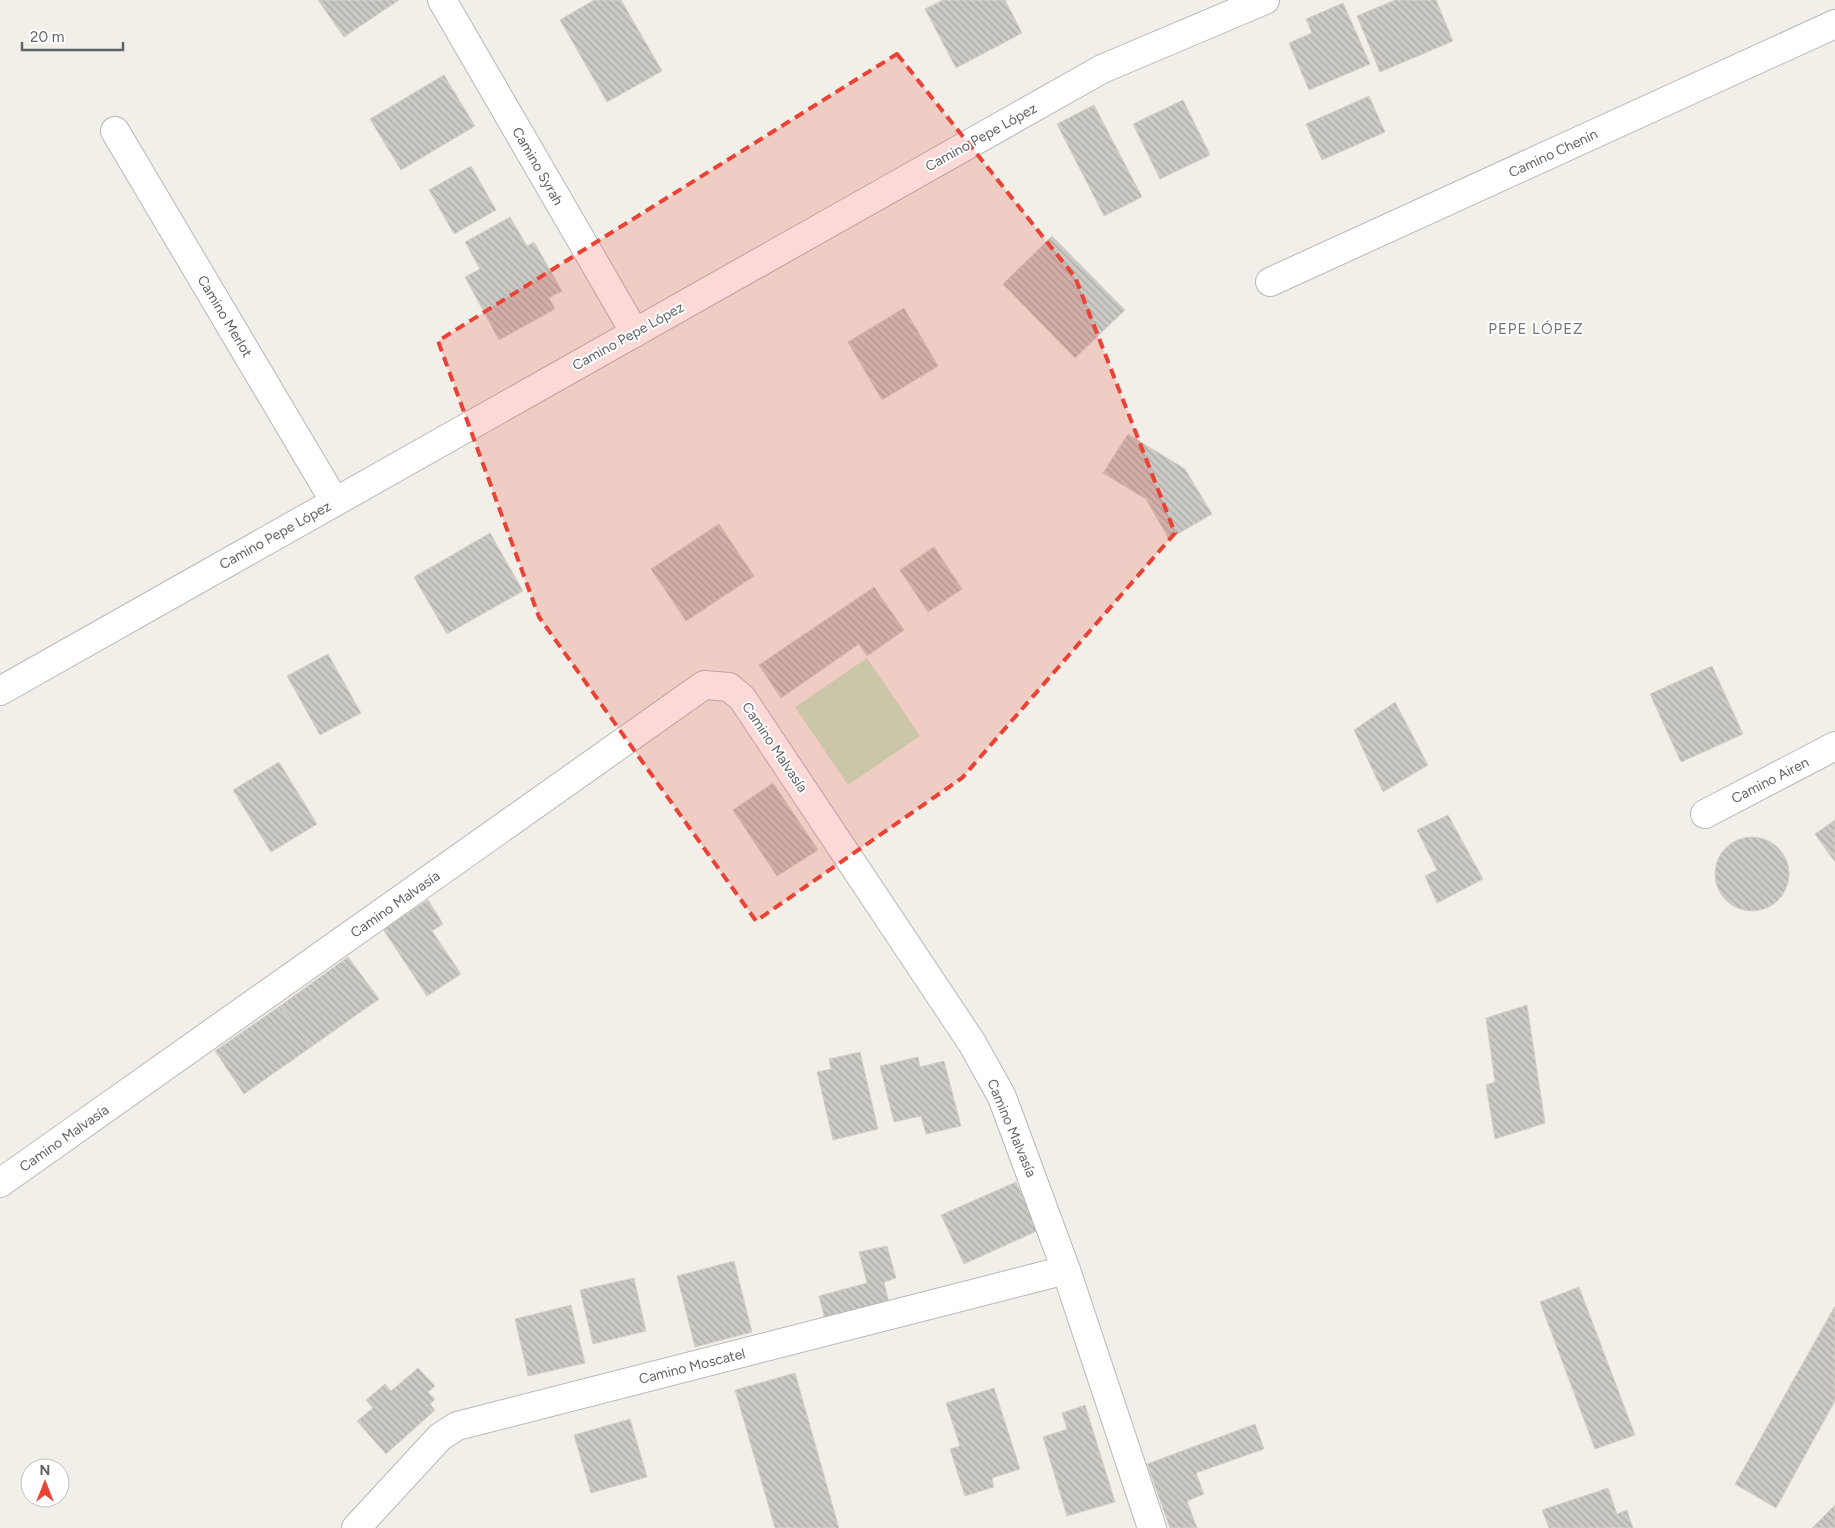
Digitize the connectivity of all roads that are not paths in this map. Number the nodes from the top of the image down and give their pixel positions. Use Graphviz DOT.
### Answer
graph roads {
  1 [pos="442,0"];
  2 [pos="1265,0"];
  3 [pos="1835,24"];
  4 [pos="115,131"];
  5 [pos="1270,282"];
  6 [pos="635,333"];
  7 [pos="335,502"];
  8 [pos="0,691"];
  9 [pos="1835,746"];
  10 [pos="1705,814"];
  11 [pos="0,1183"];
  12 [pos="1066,1270"];
  13 [pos="356,1528"];
  14 [pos="1152,1528"];
  1 -- 6 [label="street, Camino Syrah"];
  2 -- 6 [label="street, Camino Pepe López"];
  3 -- 5 [label="street, Camino Chenin"];
  4 -- 7 [label="street, Camino Merlot"];
  6 -- 7 [label="street, Camino Pepe López"];
  7 -- 8 [label="street, Camino Pepe López"];
  9 -- 10 [label="street, Camino Airen"];
  11 -- 12 [label="street, Camino Malvasía"];
  12 -- 13 [label="street, Camino Moscatel"];
  12 -- 14 [label="street, Camino Malvasía"];
}
